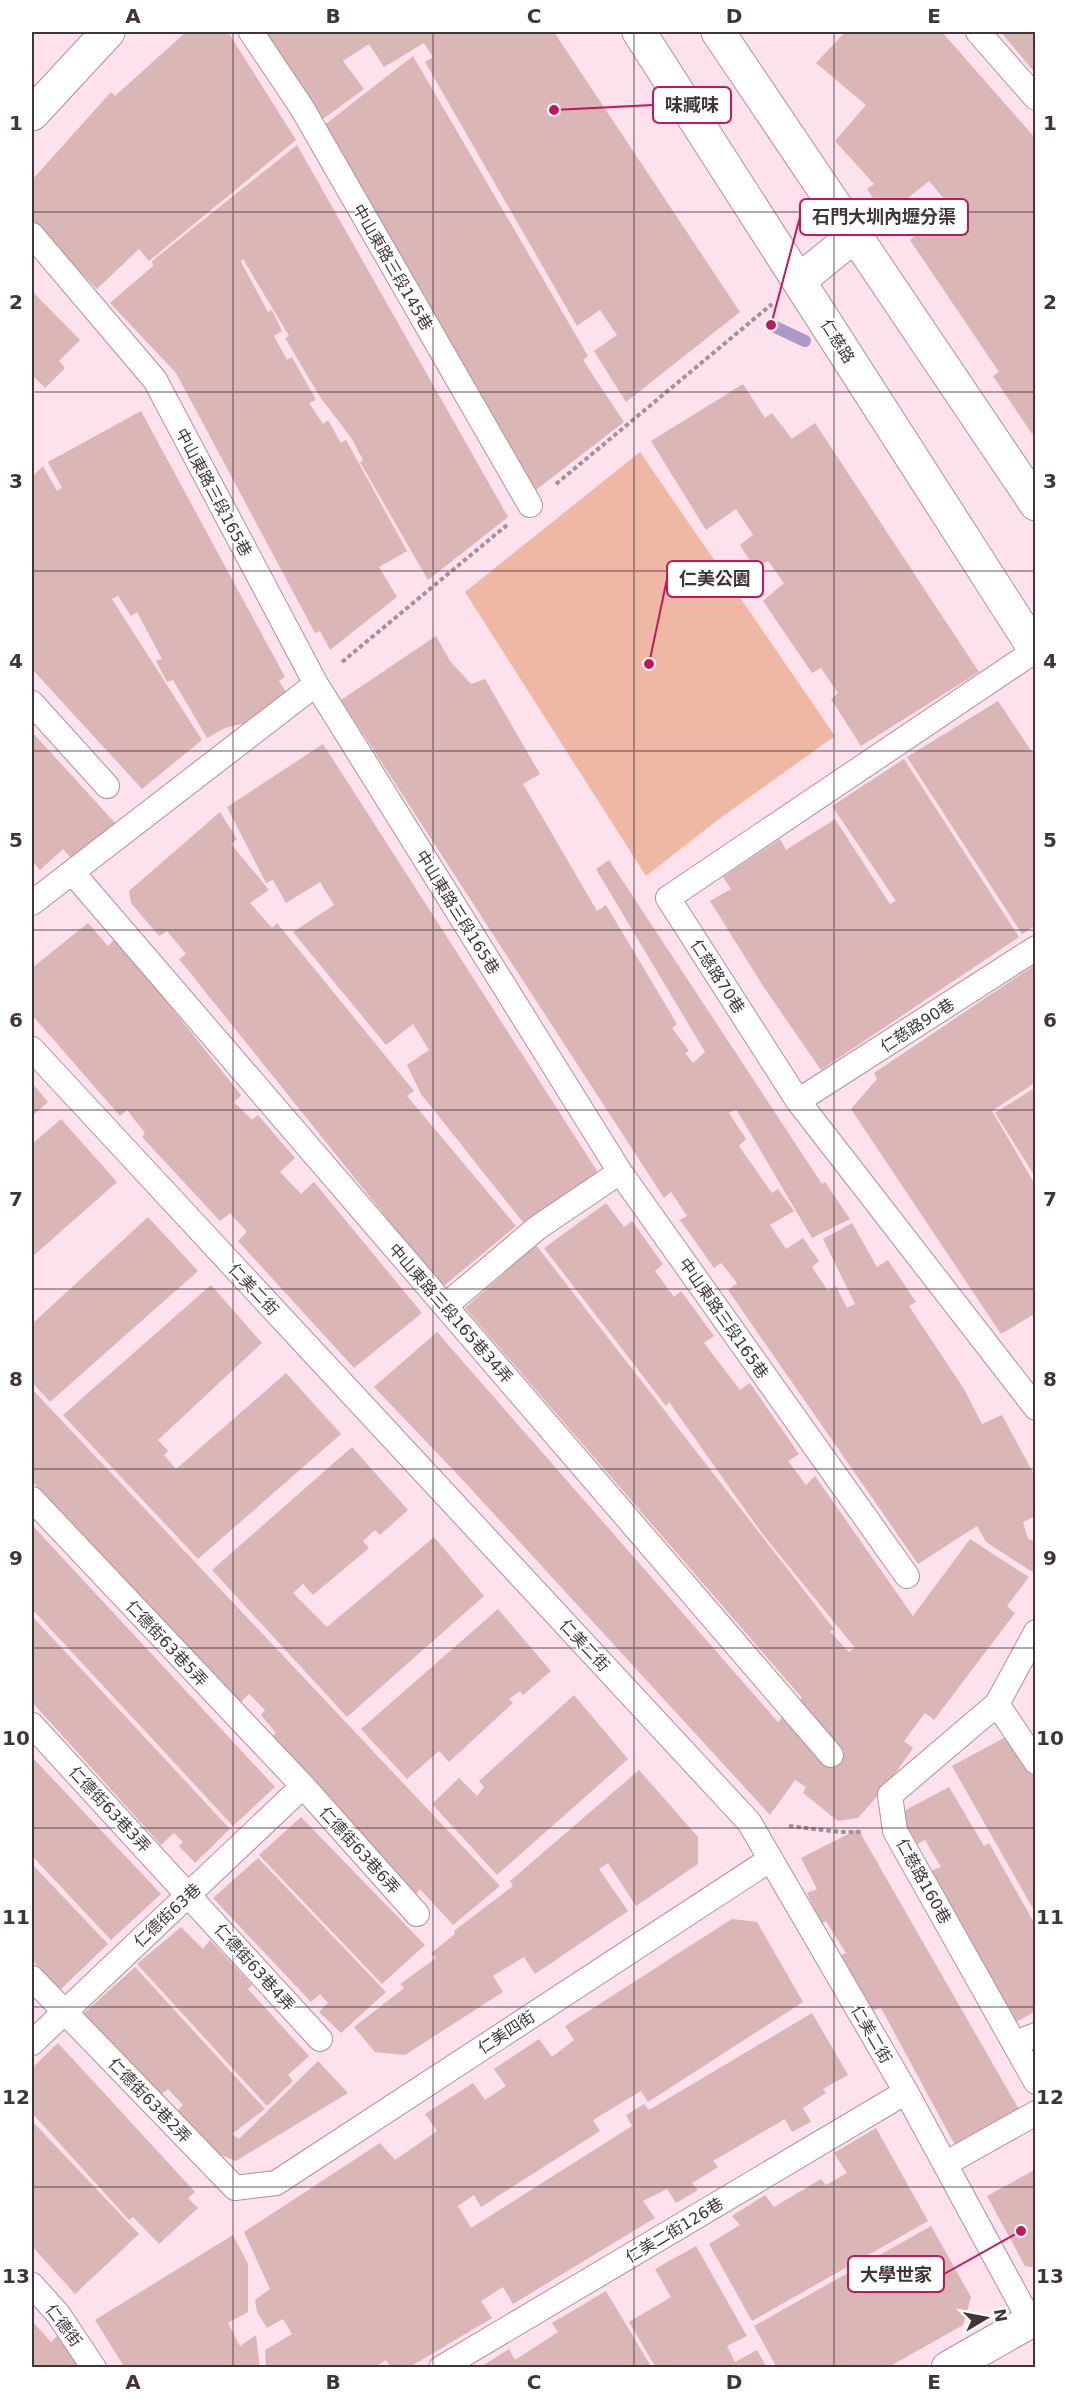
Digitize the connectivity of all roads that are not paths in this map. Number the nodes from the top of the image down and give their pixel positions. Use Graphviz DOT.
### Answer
graph roads {
  1 [pos="108,32"];
  2 [pos="251,32"];
  3 [pos="639,32"];
  4 [pos="718,32"];
  5 [pos="978,32"];
  6 [pos="1035,98"];
  7 [pos="32,114"];
  8 [pos="32,235"];
  9 [pos="855,235"];
  10 [pos="800,280"];
  11 [pos="1035,504"];
  12 [pos="530,505"];
  13 [pos="1035,650"];
  14 [pos="316,684"];
  15 [pos="32,703"];
  16 [pos="107,786"];
  17 [pos="72,872"];
  18 [pos="32,903"];
  19 [pos="1035,948"];
  20 [pos="32,1049"];
  21 [pos="798,1101"];
  22 [pos="620,1172"];
  23 [pos="445,1306"];
  24 [pos="1035,1408"];
  25 [pos="32,1499"];
  26 [pos="907,1576"];
  27 [pos="1035,1632"];
  28 [pos="998,1704"];
  29 [pos="32,1725"];
  30 [pos="831,1755"];
  31 [pos="1035,1762"];
  32 [pos="303,1786"];
  33 [pos="771,1859"];
  34 [pos="189,1894"];
  35 [pos="417,1914"];
  36 [pos="32,1978"];
  37 [pos="64,2012"];
  38 [pos="320,2039"];
  39 [pos="1025,2039"];
  40 [pos="32,2043"];
  41 [pos="1035,2082"];
  42 [pos="906,2092"];
  43 [pos="1035,2113"];
  44 [pos="945,2164"];
  45 [pos="234,2188"];
  46 [pos="32,2285"];
  47 [pos="1033,2319"];
  48 [pos="94,2367"];
  49 [pos="441,2367"];
  50 [pos="948,2367"];
  1 -- 7 [label="street"];
  2 -- 12 [label="lane, 中山東路三段145巷"];
  3 -- 10 [label="street, 仁慈路"];
  4 -- 9 [label="street"];
  5 -- 6 [label="lane"];
  8 -- 14 [label="lane, 中山東路三段165巷"];
  9 -- 10 [label="street"];
  9 -- 11 [label="street"];
  10 -- 13 [label="street, 仁慈路"];
  13 -- 21 [label="lane, 仁慈路70巷"];
  14 -- 17 [label="lane"];
  14 -- 22 [label="lane, 中山東路三段165巷"];
  15 -- 16 [label="lane"];
  17 -- 18 [label="lane"];
  17 -- 23 [label="lane, 中山東路三段165巷34弄"];
  19 -- 21 [label="lane, 仁慈路90巷"];
  20 -- 33 [label="lane, 仁美二街"];
  21 -- 24 [label="lane, 仁慈路70巷"];
  22 -- 23 [label="lane"];
  22 -- 26 [label="lane, 中山東路三段165巷"];
  23 -- 30 [label="lane, 中山東路三段165巷34弄"];
  25 -- 32 [label="lane, 仁德街63巷5弄"];
  27 -- 28 [label="lane, 仁慈路160巷"];
  28 -- 31 [label="lane"];
  28 -- 39 [label="lane, 仁慈路160巷"];
  29 -- 34 [label="lane, 仁德街63巷3弄"];
  32 -- 34 [label="lane, 仁德街63巷"];
  32 -- 35 [label="lane, 仁德街63巷6弄"];
  33 -- 42 [label="lane, 仁美二街"];
  33 -- 45 [label="lane, 仁美四街"];
  34 -- 37 [label="lane, 仁德街63巷"];
  34 -- 38 [label="lane, 仁德街63巷4弄"];
  36 -- 37 [label="lane, 仁德街63巷2弄"];
  37 -- 40 [label="lane, 仁德街63巷"];
  37 -- 45 [label="lane, 仁德街63巷2弄"];
  39 -- 41 [label="lane, 仁慈路160巷"];
  42 -- 44 [label="lane, 仁美二街"];
  42 -- 49 [label="lane, 仁美二街126巷"];
  43 -- 44 [label="lane"];
  44 -- 47 [label="lane, 仁美二街"];
  46 -- 48 [label="lane, 仁德街"];
  47 -- 50 [label="street"];
}
